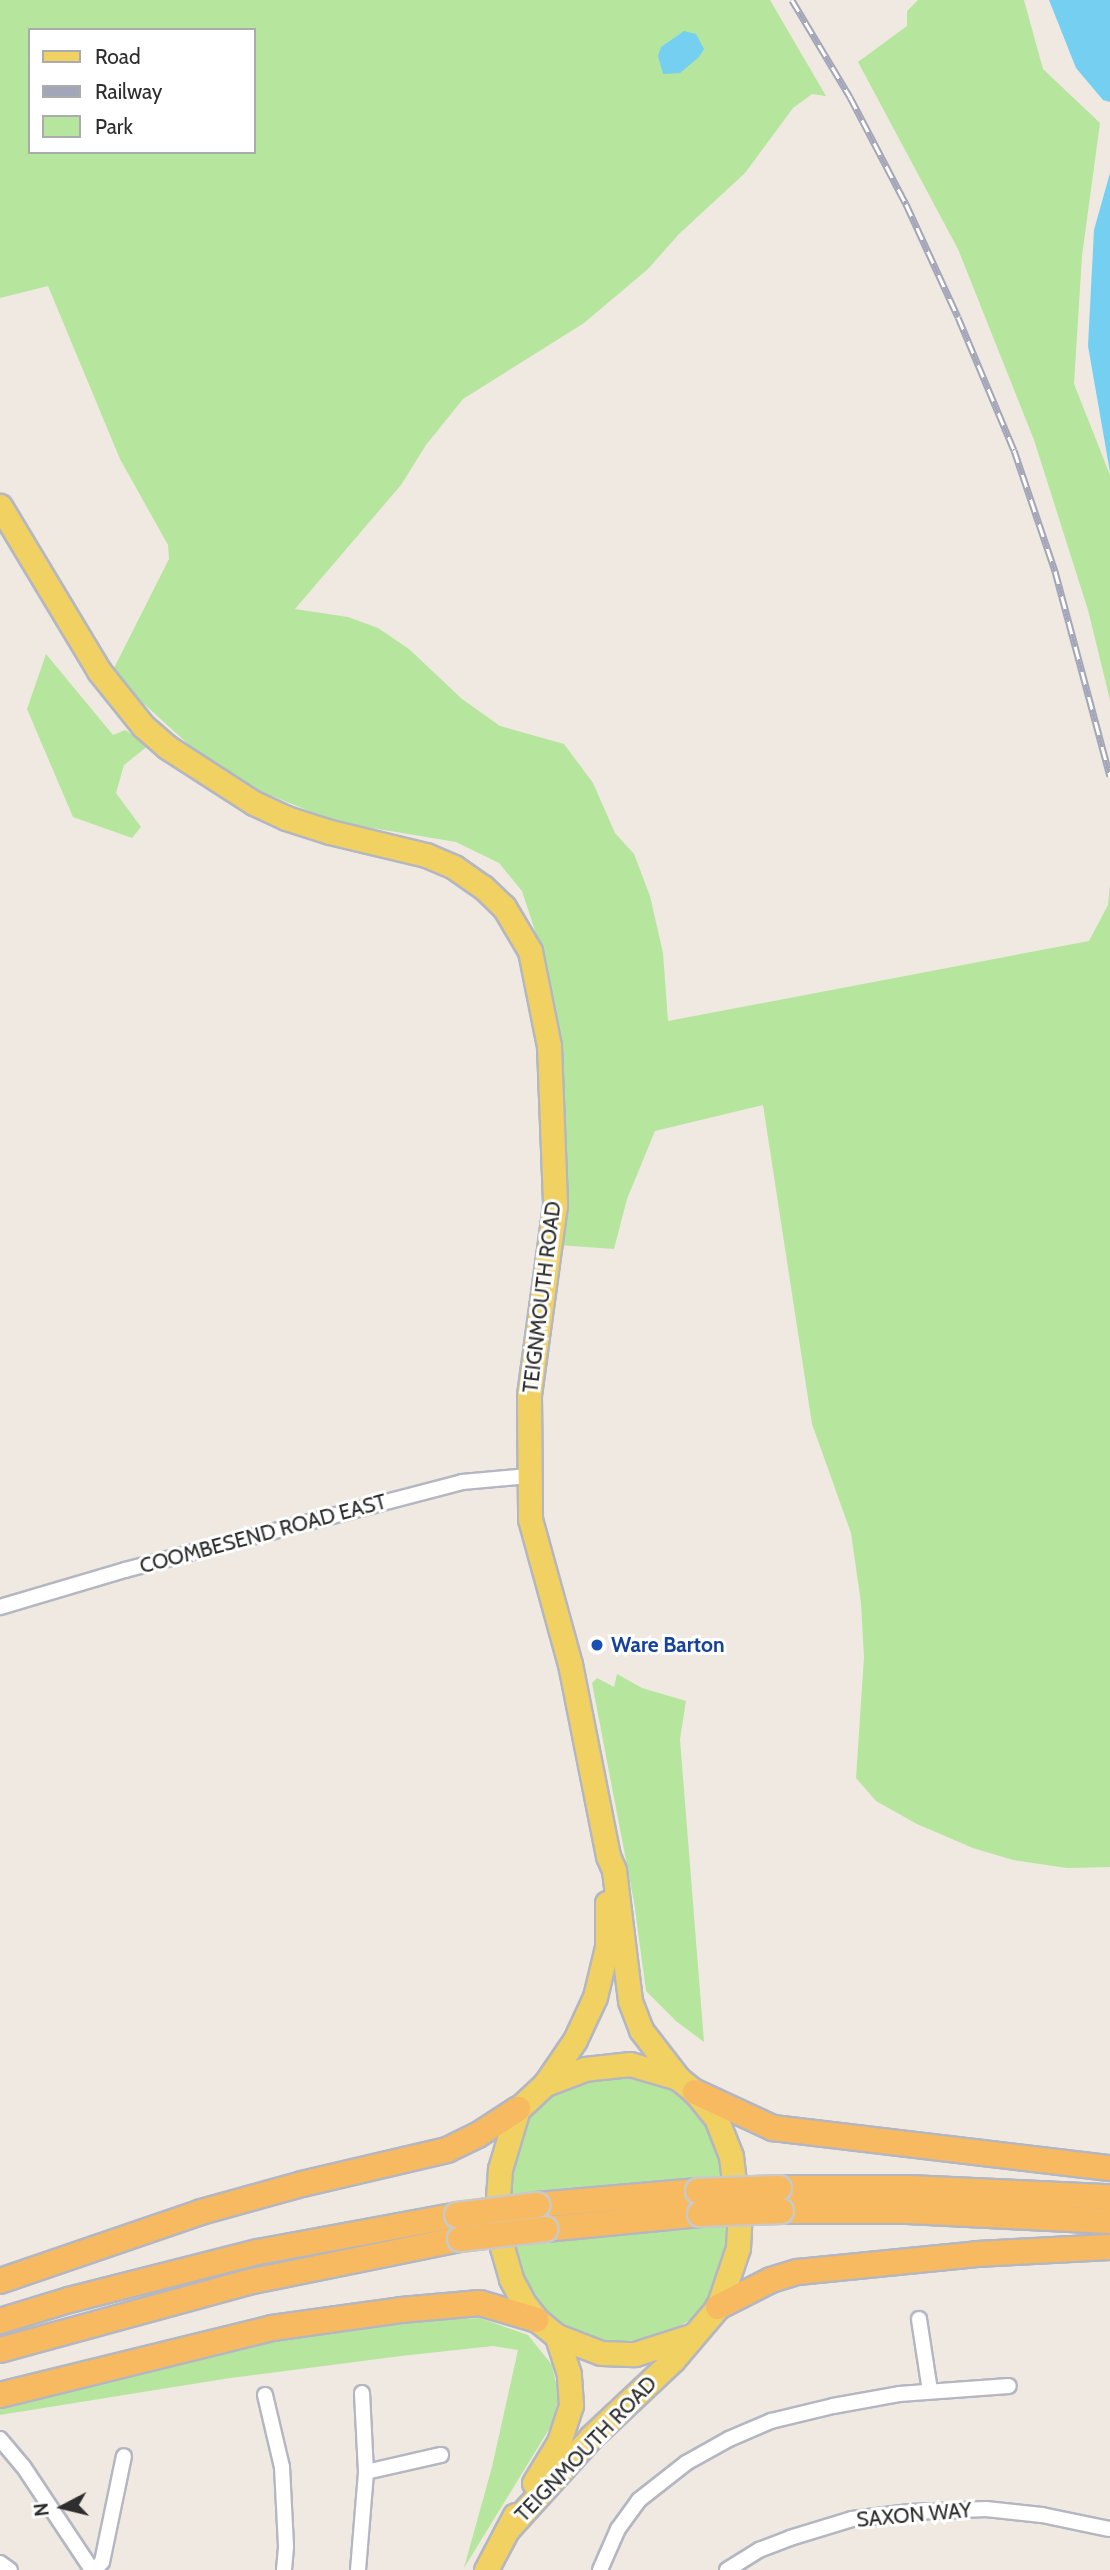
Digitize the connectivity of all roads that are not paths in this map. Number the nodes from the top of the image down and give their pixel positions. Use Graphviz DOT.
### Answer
graph roads {
  1 [pos="0,506"];
  2 [pos="528,1476"];
  3 [pos="0,1607"];
  4 [pos="608,1856"];
  5 [pos="545,2084"];
  6 [pos="687,2085"];
  7 [pos="518,2109"];
  8 [pos="1110,2168"];
  9 [pos="1110,2197"];
  10 [pos="780,2199"];
  11 [pos="699,2202"];
  12 [pos="1110,2221"];
  13 [pos="459,2227"];
  14 [pos="1110,2247"];
  15 [pos="0,2281"];
  16 [pos="718,2307"];
  17 [pos="919,2319"];
  18 [pos="537,2320"];
  19 [pos="0,2321"];
  20 [pos="557,2336"];
  21 [pos="691,2336"];
  22 [pos="0,2350"];
  23 [pos="1009,2386"];
  24 [pos="930,2390"];
  25 [pos="362,2393"];
  26 [pos="0,2395"];
  27 [pos="265,2395"];
  28 [pos="0,2439"];
  29 [pos="441,2455"];
  30 [pos="124,2456"];
  31 [pos="366,2472"];
  32 [pos="508,2529"];
  33 [pos="1109,2529"];
  34 [pos="0,2563"];
  35 [pos="10,2570"];
  36 [pos="93,2570"];
  37 [pos="284,2570"];
  38 [pos="358,2570"];
  39 [pos="486,2570"];
  40 [pos="600,2570"];
  41 [pos="727,2570"];
  1 -- 2 [label="main road, TEIGNMOUTH ROAD"];
  2 -- 3 [label="street, COOMBESEND ROAD EAST"];
  2 -- 4 [label="main road, TEIGNMOUTH ROAD"];
  4 -- 5 [label="main road, TEIGNMOUTH ROAD"];
  4 -- 6 [label="main road, TEIGNMOUTH ROAD"];
  5 -- 6 [label="main road"];
  5 -- 7 [label="main road"];
  6 -- 8 [label="highway"];
  6 -- 16 [label="main road, TEIGNMOUTH ROAD"];
  7 -- 15 [label="highway"];
  7 -- 18 [label="main road"];
  9 -- 10 [label="highway"];
  10 -- 11 [label="highway, bridge"];
  10 -- 12 [label="highway"];
  11 -- 13 [label="highway, bridge"];
  11 -- 13 [label="highway, bridge"];
  13 -- 19 [label="highway"];
  13 -- 22 [label="highway"];
  14 -- 16 [label="highway"];
  16 -- 21 [label="main road, TEIGNMOUTH ROAD"];
  17 -- 24 [label="street"];
  18 -- 20 [label="main road"];
  18 -- 26 [label="highway"];
  20 -- 21 [label="main road"];
  20 -- 32 [label="main road, TEIGNMOUTH ROAD"];
  21 -- 32 [label="main road, TEIGNMOUTH ROAD"];
  23 -- 24 [label="street"];
  24 -- 40 [label="street"];
  25 -- 31 [label="street"];
  27 -- 37 [label="street"];
  28 -- 36 [label="street"];
  29 -- 31 [label="street"];
  30 -- 36 [label="street"];
  31 -- 38 [label="street"];
  32 -- 39 [label="main road, TEIGNMOUTH ROAD"];
  33 -- 41 [label="street, SAXON WAY"];
  34 -- 35 [label="street"];
}
